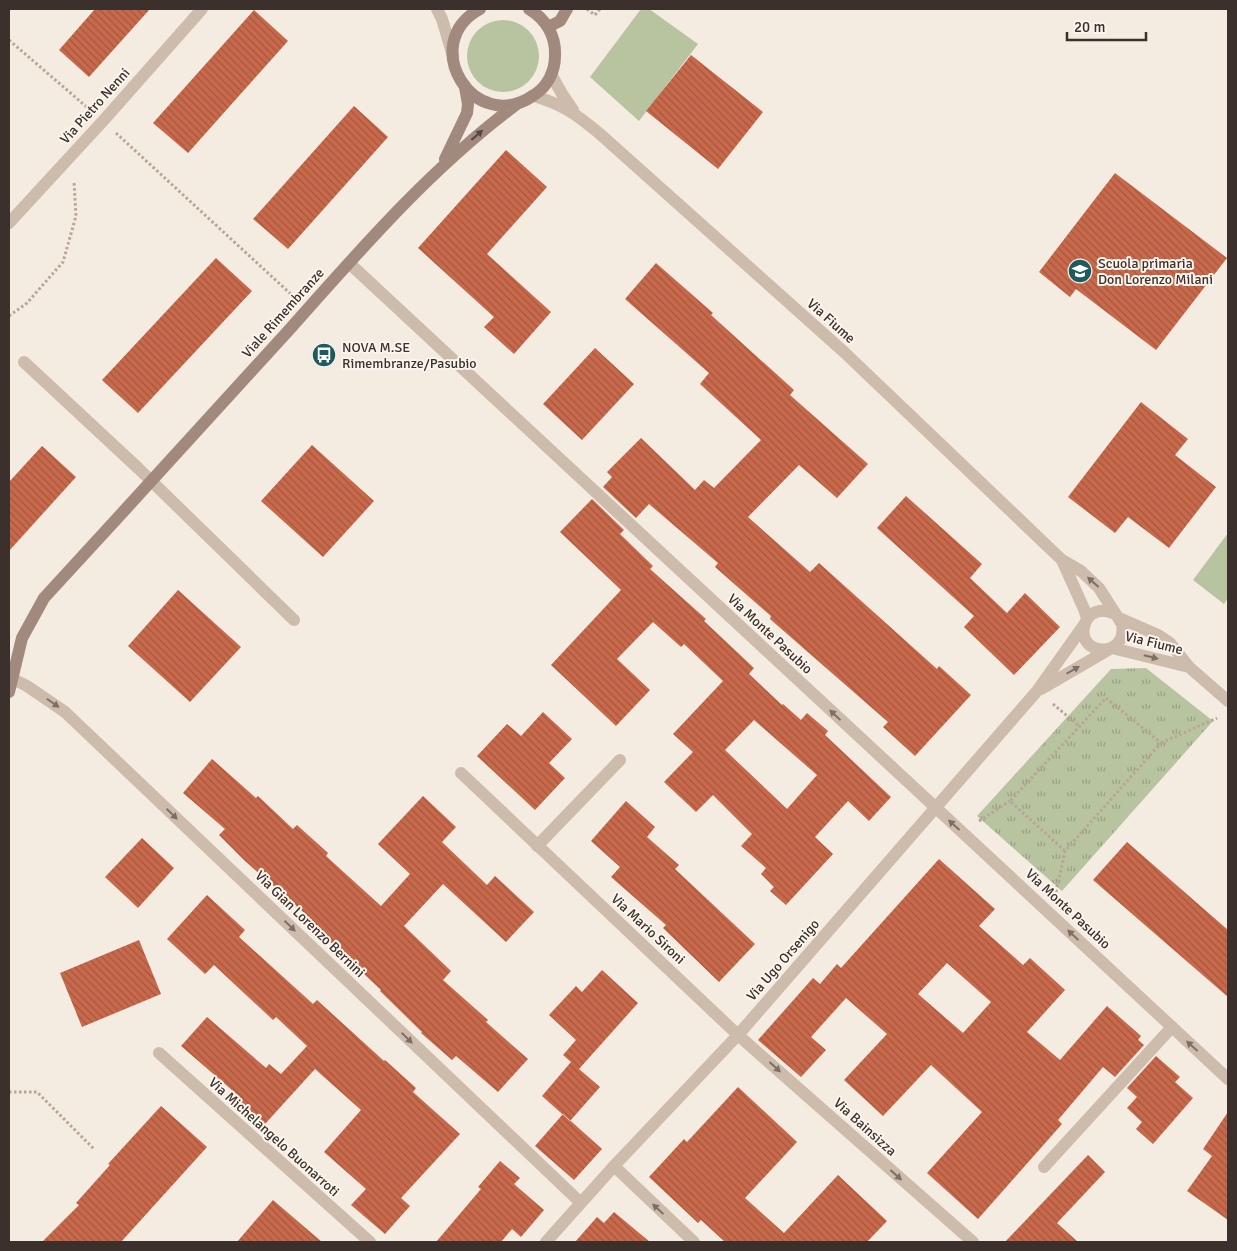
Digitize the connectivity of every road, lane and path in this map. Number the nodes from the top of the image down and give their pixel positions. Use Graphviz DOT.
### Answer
graph roads {
  1 [pos="202,9"];
  2 [pos="437,9"];
  3 [pos="480,9"];
  4 [pos="529,9"];
  5 [pos="567,9"];
  6 [pos="587,9"];
  7 [pos="600,9"];
  8 [pos="548,27"];
  9 [pos="9,40"];
  10 [pos="453,57"];
  11 [pos="552,74"];
  12 [pos="465,87"];
  13 [pos="534,96"];
  14 [pos="517,104"];
  15 [pos="574,112"];
  16 [pos="102,121"];
  17 [pos="66,160"];
  18 [pos="440,167"];
  19 [pos="9,223"];
  20 [pos="349,263"];
  21 [pos="307,309"];
  22 [pos="9,316"];
  23 [pos="24,362"];
  24 [pos="152,482"];
  25 [pos="1062,560"];
  26 [pos="1117,616"];
  27 [pos="294,620"];
  28 [pos="1086,622"];
  29 [pos="1111,648"];
  30 [pos="1189,667"];
  31 [pos="11,678"];
  32 [pos="1037,691"];
  33 [pos="9,692"];
  34 [pos="1226,706"];
  35 [pos="1079,726"];
  36 [pos="1161,743"];
  37 [pos="620,760"];
  38 [pos="461,773"];
  39 [pos="1010,801"];
  40 [pos="936,808"];
  41 [pos="961,831"];
  42 [pos="537,846"];
  43 [pos="1065,851"];
  44 [pos="1051,914"];
  45 [pos="1172,1027"];
  46 [pos="738,1035"];
  47 [pos="159,1053"];
  48 [pos="1228,1079"];
  49 [pos="9,1092"];
  50 [pos="94,1149"];
  51 [pos="614,1166"];
  52 [pos="1044,1167"];
  53 [pos="580,1203"];
  54 [pos="370,1242"];
  55 [pos="546,1242"];
  56 [pos="694,1242"];
  57 [pos="973,1242"];
  1 -- 16 [label="street, Via Pietro Nenni"];
  2 -- 10 [label="street"];
  3 -- 10 [label="street"];
  4 -- 8 [label="street"];
  5 -- 8 [label="street"];
  6 -- 7 [label="path"];
  8 -- 11 [label="street"];
  9 -- 16 [label="path"];
  10 -- 12 [label="street"];
  11 -- 13 [label="street"];
  11 -- 15 [label="street, Via Fiume"];
  12 -- 14 [label="street"];
  12 -- 18 [label="street, Viale Rimembranze"];
  13 -- 14 [label="street"];
  13 -- 15 [label="street, Via Fiume"];
  18 -- 14 [label="street, Viale Rimembranze, one-way"];
  15 -- 25 [label="street, Via Fiume"];
  16 -- 17 [label="street, Via Pietro Nenni"];
  16 -- 21 [label="path"];
  17 -- 19 [label="street, Via Pietro Nenni"];
  17 -- 22 [label="path"];
  18 -- 20 [label="street, Viale Rimembranze"];
  20 -- 21 [label="street, Viale Rimembranze"];
  40 -- 20 [label="street, Via Monte Pasubio, one-way"];
  21 -- 24 [label="street, Viale Rimembranze"];
  23 -- 24 [label="street"];
  24 -- 27 [label="street"];
  24 -- 31 [label="street, Viale Rimembranze"];
  26 -- 25 [label="street, Via Fiume, one-way"];
  25 -- 28 [label="street, Via Fiume"];
  26 -- 28 [label="street, Via Fiume"];
  26 -- 29 [label="street, Via Fiume"];
  26 -- 30 [label="street, Via Fiume"];
  28 -- 29 [label="street, Via Fiume"];
  28 -- 32 [label="street, Via Ugo Orsenigo"];
  29 -- 30 [label="street, Via Fiume, one-way"];
  32 -- 29 [label="street, Via Ugo Orsenigo, one-way"];
  30 -- 34 [label="street, Via Fiume"];
  31 -- 33 [label="street, Viale Rimembranze"];
  31 -- 53 [label="street, Via Gian Lorenzo Bernini, one-way"];
  32 -- 35 [label="path"];
  32 -- 40 [label="street, Via Ugo Orsenigo"];
  34 -- 36 [label="path"];
  35 -- 36 [label="path"];
  35 -- 39 [label="path"];
  36 -- 43 [label="path"];
  37 -- 42 [label="street"];
  38 -- 42 [label="street, Via Mario Sironi"];
  39 -- 41 [label="path"];
  39 -- 43 [label="path"];
  41 -- 40 [label="street, Via Monte Pasubio, one-way"];
  40 -- 46 [label="street, Via Ugo Orsenigo"];
  41 -- 44 [label="street, Via Monte Pasubio"];
  42 -- 46 [label="street, Via Mario Sironi"];
  43 -- 44 [label="path"];
  45 -- 44 [label="street, Via Monte Pasubio, one-way"];
  48 -- 45 [label="street, Via Monte Pasubio, one-way"];
  45 -- 52 [label="street"];
  46 -- 51 [label="street, Via Ugo Orsenigo"];
  46 -- 57 [label="street, Via Bainsizza, one-way"];
  47 -- 54 [label="street, Via Michelangelo Buonarroti"];
  49 -- 50 [label="path"];
  51 -- 53 [label="street, Via Ugo Orsenigo"];
  56 -- 51 [label="street, one-way"];
  53 -- 55 [label="street, Via Ugo Orsenigo"];
}
